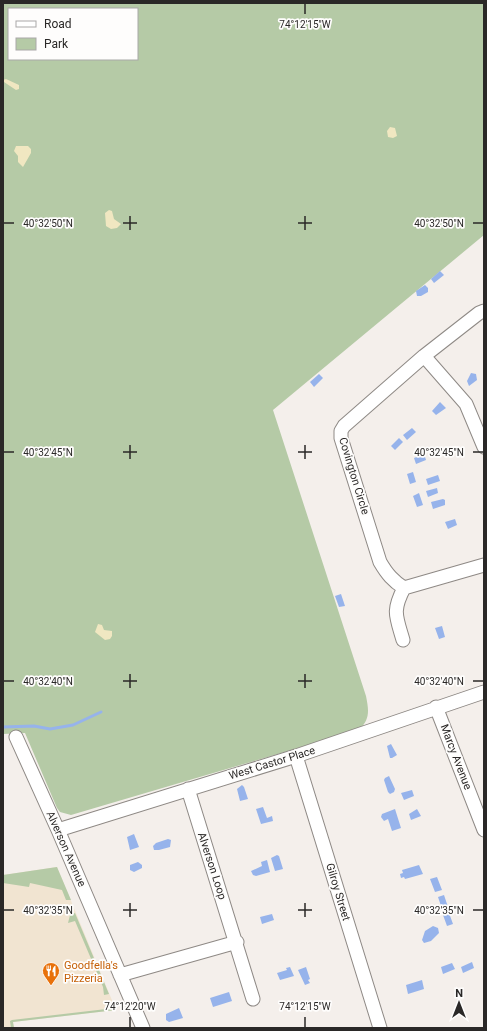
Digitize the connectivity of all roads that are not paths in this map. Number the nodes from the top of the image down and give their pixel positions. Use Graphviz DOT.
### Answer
graph roads {
  1 [pos="484,311"];
  2 [pos="424,356"];
  3 [pos="484,447"];
  4 [pos="484,565"];
  5 [pos="404,588"];
  6 [pos="403,640"];
  7 [pos="484,692"];
  8 [pos="436,707"];
  9 [pos="16,737"];
  10 [pos="296,756"];
  11 [pos="188,789"];
  12 [pos="58,830"];
  13 [pos="484,830"];
  14 [pos="237,942"];
  15 [pos="120,975"];
  16 [pos="253,999"];
  17 [pos="143,1028"];
  18 [pos="380,1028"];
  1 -- 2 [label="street, Covington Circle"];
  2 -- 3 [label="street"];
  2 -- 5 [label="street, Covington Circle"];
  4 -- 5 [label="street"];
  5 -- 6 [label="street"];
  7 -- 8 [label="street, West Castor Place"];
  8 -- 10 [label="street, West Castor Place"];
  8 -- 13 [label="street, Marcy Avenue"];
  9 -- 12 [label="street, Alverson Avenue"];
  10 -- 11 [label="street, West Castor Place"];
  10 -- 18 [label="street, Gilroy Street"];
  11 -- 12 [label="street, West Castor Place"];
  11 -- 14 [label="street, Alverson Loop"];
  12 -- 15 [label="street, Alverson Avenue"];
  14 -- 15 [label="street"];
  14 -- 16 [label="street, Alverson Loop"];
  15 -- 17 [label="street, Alverson Avenue"];
}
